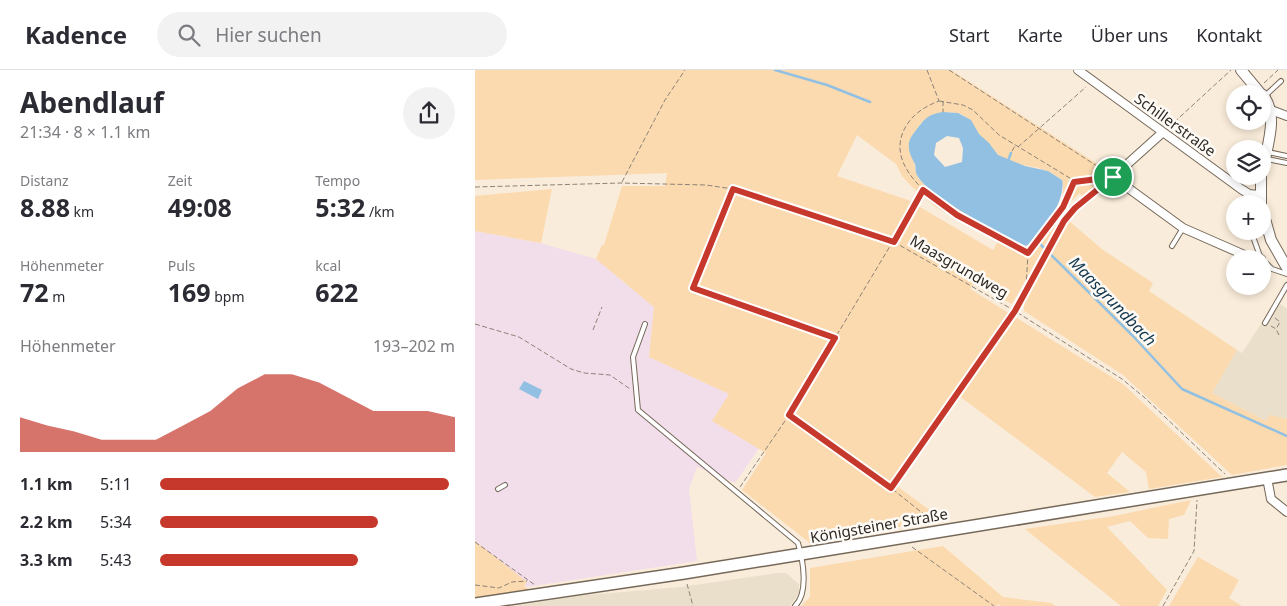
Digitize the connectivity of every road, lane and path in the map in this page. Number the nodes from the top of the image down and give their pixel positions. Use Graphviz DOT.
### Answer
graph roads {
  1 [pos="685,70"];
  2 [pos="927,70"];
  3 [pos="949,70"];
  4 [pos="1078,70"];
  5 [pos="1231,70"];
  6 [pos="1241,70"];
  7 [pos="1278,70"];
  8 [pos="1281,81"];
  9 [pos="1093,82"];
  10 [pos="1254,85"];
  11 [pos="1267,85"];
  12 [pos="1271,88"];
  13 [pos="939,101"];
  14 [pos="943,101"];
  15 [pos="1271,110"];
  16 [pos="943,112"];
  17 [pos="1287,116"];
  18 [pos="1271,125"];
  19 [pos="1038,128"];
  20 [pos="1162,133"];
  21 [pos="1017,146"];
  22 [pos="1012,151"];
  23 [pos="1271,155"];
  24 [pos="1287,156"];
  25 [pos="1271,157"];
  26 [pos="1287,163"];
  27 [pos="1113,177"];
  28 [pos="1074,182"];
  29 [pos="621,183"];
  30 [pos="475,187"];
  31 [pos="733,189"];
  32 [pos="923,190"];
  33 [pos="1251,195"];
  34 [pos="1075,208"];
  35 [pos="1183,228"];
  36 [pos="997,233"];
  37 [pos="995,236"];
  38 [pos="1271,240"];
  39 [pos="894,242"];
  40 [pos="1172,246"];
  41 [pos="1231,250"];
  42 [pos="1028,253"];
  43 [pos="1271,267"];
  44 [pos="1287,268"];
  45 [pos="1287,274"];
  46 [pos="1287,285"];
  47 [pos="1026,288"];
  48 [pos="602,307"];
  49 [pos="1015,311"];
  50 [pos="1265,322"];
  51 [pos="1280,322"];
  52 [pos="475,324"];
  53 [pos="645,324"];
  54 [pos="1276,329"];
  55 [pos="593,330"];
  56 [pos="1279,337"];
  57 [pos="835,338"];
  58 [pos="636,393"];
  59 [pos="789,415"];
  60 [pos="1287,475"];
  61 [pos="1267,478"];
  62 [pos="1234,484"];
  63 [pos="505,485"];
  64 [pos="891,488"];
  65 [pos="498,489"];
  66 [pos="1195,490"];
  67 [pos="737,491"];
  68 [pos="1287,512"];
  69 [pos="943,531"];
  70 [pos="898,538"];
  71 [pos="475,542"];
  72 [pos="801,555"];
  73 [pos="684,574"];
  74 [pos="527,581"];
  75 [pos="475,585"];
  76 [pos="542,591"];
  77 [pos="507,603"];
  78 [pos="475,604"];
  79 [pos="991,605"];
  80 [pos="693,606"];
  81 [pos="795,606"];
  82 [pos="994,606"];
  83 [pos="1163,606"];
  1 -- 29 [label="path"];
  2 -- 13 [label="path"];
  3 -- 19 [label="path"];
  4 -- 9 [label="street, Schillerstraße"];
  5 -- 20 [label="path"];
  6 -- 10 [label="street"];
  7 -- 11 [label="path"];
  8 -- 12 [label="lane"];
  9 -- 19 [label="path"];
  9 -- 20 [label="street, Schillerstraße"];
  13 -- 14 [label="path"];
  13 -- 32 [label="path"];
  14 -- 16 [label="path"];
  14 -- 21 [label="path"];
  15 -- 17 [label="street"];
  15 -- 18 [label="street"];
  19 -- 21 [label="path"];
  19 -- 27 [label="path"];
  20 -- 27 [label="street"];
  20 -- 33 [label="street, Schillerstraße"];
  21 -- 22 [label="path"];
  21 -- 28 [label="path"];
  23 -- 24 [label="lane"];
  25 -- 26 [label="lane"];
  27 -- 28 [label="path"];
  27 -- 34 [label="lane"];
  27 -- 35 [label="street"];
  28 -- 42 [label="path"];
  29 -- 30 [label="path, Maasgrundweg"];
  29 -- 31 [label="path, Maasgrundweg"];
  31 -- 39 [label="path, Maasgrundweg"];
  31 -- 57 [label="path"];
  32 -- 37 [label="path"];
  32 -- 39 [label="path"];
  34 -- 47 [label="path"];
  35 -- 40 [label="lane"];
  35 -- 41 [label="street"];
  36 -- 37 [label="path"];
  37 -- 42 [label="path"];
  38 -- 44 [label="street"];
  39 -- 49 [label="path, Maasgrundweg"];
  39 -- 57 [label="path"];
  42 -- 47 [label="path"];
  43 -- 45 [label="lane"];
  46 -- 50 [label="lane"];
  47 -- 49 [label="path"];
  48 -- 55 [label="path"];
  49 -- 62 [label="path, Maasgrundweg"];
  49 -- 64 [label="path"];
  50 -- 54 [label="path"];
  51 -- 54 [label="path"];
  52 -- 58 [label="path"];
  53 -- 58 [label="lane"];
  54 -- 56 [label="path"];
  57 -- 59 [label="path"];
  58 -- 67 [label="lane"];
  59 -- 64 [label="path"];
  59 -- 67 [label="path"];
  60 -- 61 [label="main road, Königsteiner Straße"];
  61 -- 62 [label="main road, Königsteiner Straße"];
  61 -- 68 [label="street"];
  62 -- 66 [label="main road, Königsteiner Straße"];
  63 -- 65 [label="lane"];
  64 -- 69 [label="path"];
  66 -- 69 [label="main road, Königsteiner Straße"];
  66 -- 83 [label="path"];
  67 -- 72 [label="lane"];
  69 -- 70 [label="main road, Königsteiner Straße"];
  70 -- 72 [label="main road, Königsteiner Straße"];
  70 -- 79 [label="path"];
  71 -- 74 [label="path"];
  72 -- 73 [label="main road, Königsteiner Straße"];
  72 -- 81 [label="lane"];
  73 -- 76 [label="main road, Königsteiner Straße"];
  73 -- 80 [label="path"];
  74 -- 75 [label="path"];
  74 -- 76 [label="path"];
  76 -- 77 [label="main road, Königsteiner Straße"];
  77 -- 78 [label="main road, Königsteiner Straße"];
  79 -- 82 [label="path"];
}
